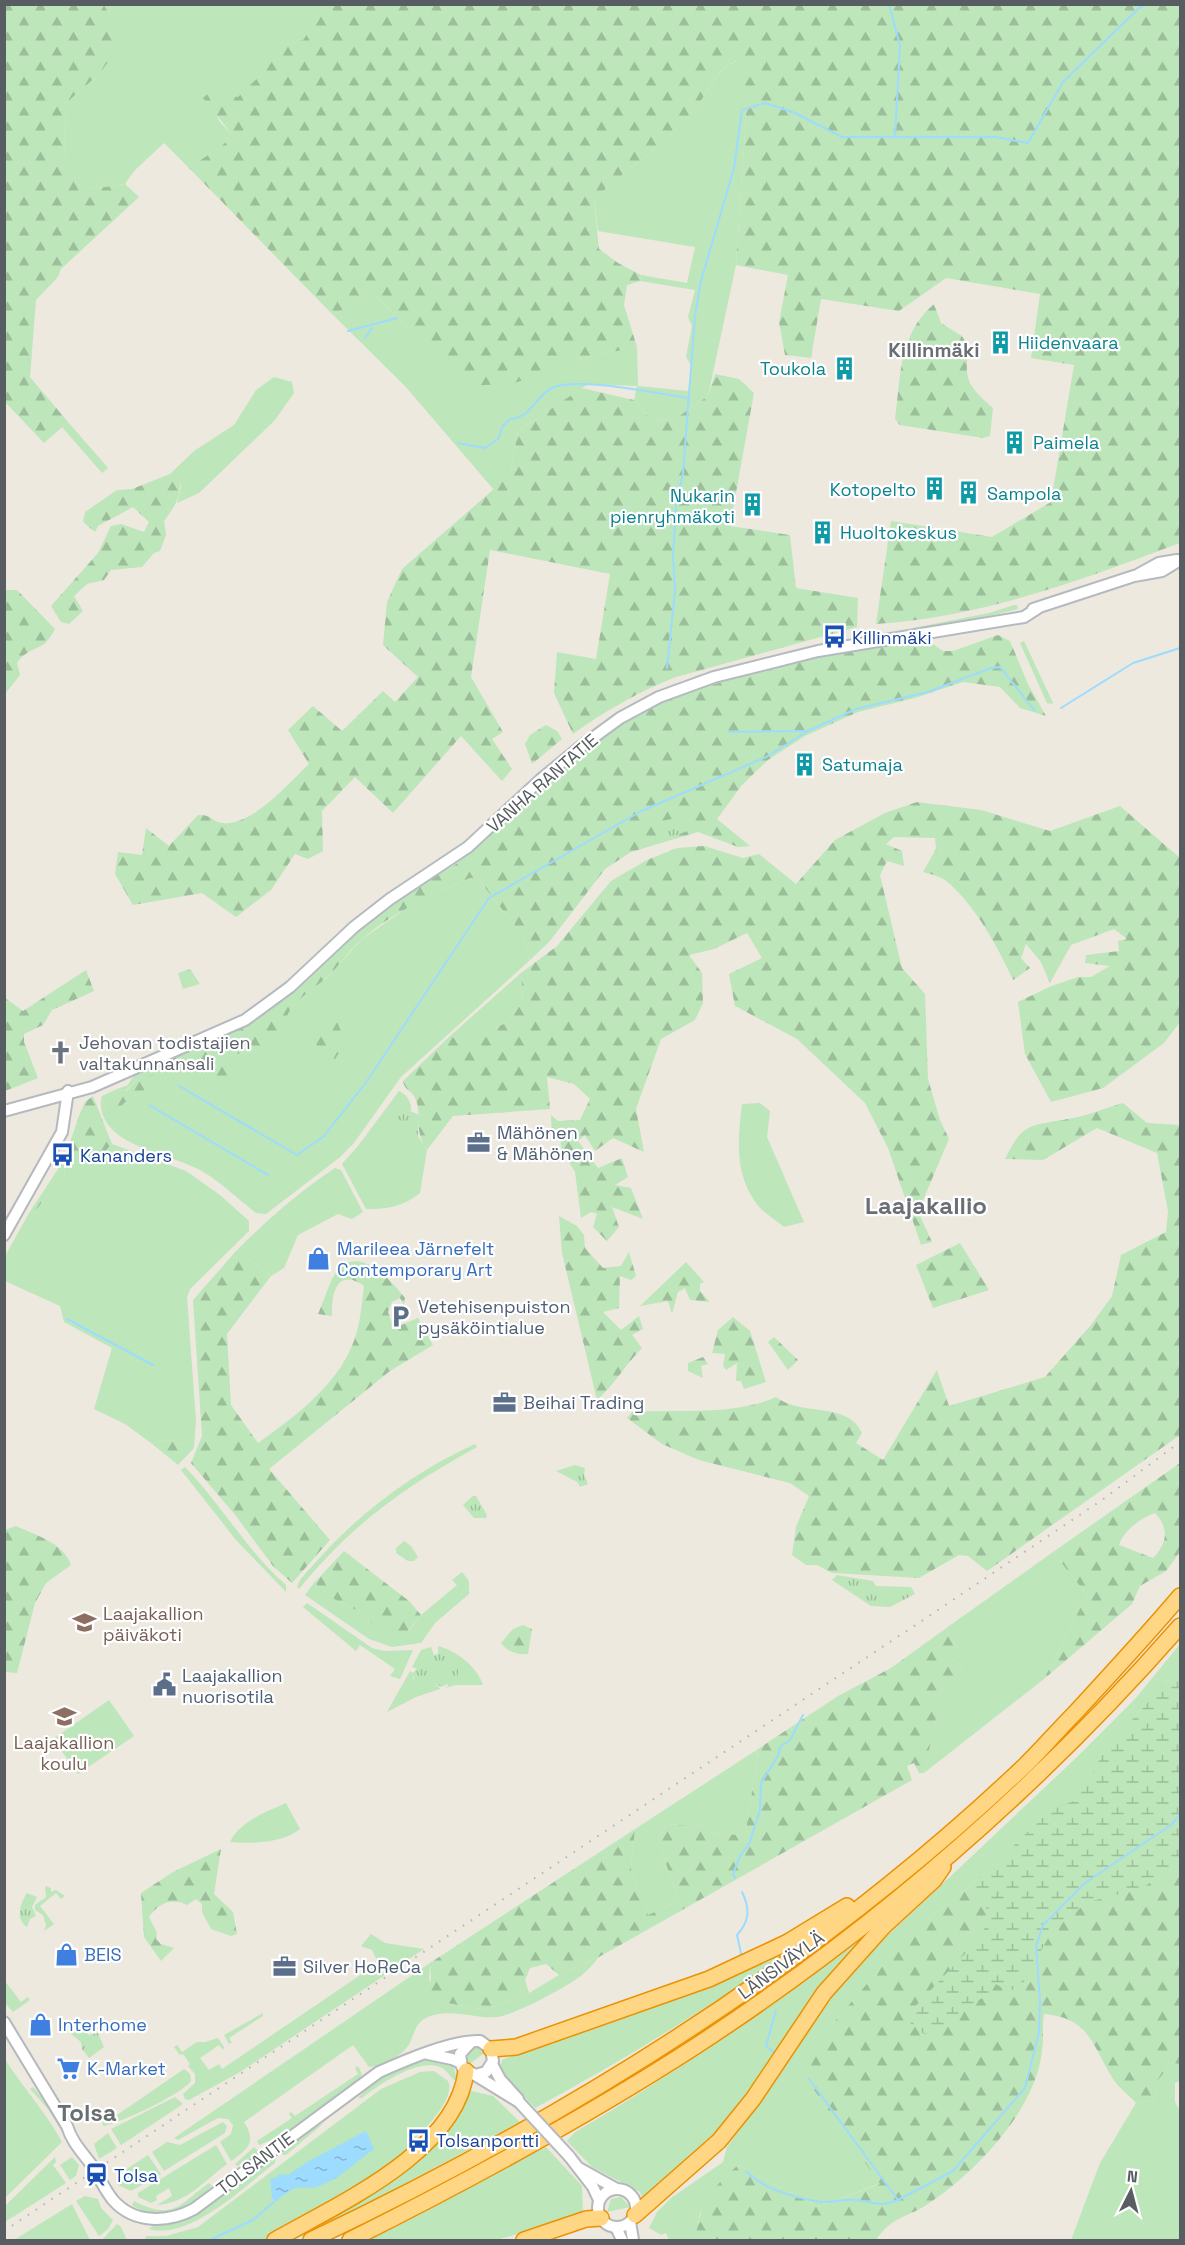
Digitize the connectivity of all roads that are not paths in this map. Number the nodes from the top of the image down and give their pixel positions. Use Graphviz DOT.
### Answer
graph roads {
  1 [pos="1180,560"];
  2 [pos="68,1091"];
  3 [pos="4,1111"];
  4 [pos="4,1235"];
  5 [pos="1180,1596"];
  6 [pos="1180,1626"];
  7 [pos="951,1855"];
  8 [pos="895,1881"];
  9 [pos="4,2022"];
  10 [pos="471,2042"];
  11 [pos="428,2054"];
  12 [pos="492,2057"];
  13 [pos="467,2070"];
  14 [pos="519,2102"];
  15 [pos="579,2167"];
  16 [pos="615,2188"];
  17 [pos="599,2200"];
  18 [pos="601,2218"];
  19 [pos="633,2218"];
  20 [pos="616,2227"];
  21 [pos="275,2241"];
  22 [pos="311,2241"];
  23 [pos="350,2241"];
  24 [pos="524,2241"];
  25 [pos="622,2241"];
  26 [pos="633,2241"];
  1 -- 2 [label="street, VANHA RANTATIE"];
  2 -- 3 [label="street, VANHA RANTATIE"];
  2 -- 4 [label="street"];
  5 -- 8 [label="highway, LÄNSIVÄYLÄ"];
  6 -- 7 [label="highway, LÄNSIVÄYLÄ"];
  7 -- 19 [label="highway"];
  7 -- 23 [label="highway, LÄNSIVÄYLÄ"];
  8 -- 12 [label="highway"];
  8 -- 22 [label="highway, LÄNSIVÄYLÄ"];
  9 -- 11 [label="street, TOLSANTIE"];
  10 -- 11 [label="street, TOLSANTIE"];
  10 -- 12 [label="street"];
  10 -- 13 [label="street"];
  11 -- 13 [label="street"];
  12 -- 13 [label="street"];
  12 -- 14 [label="street"];
  13 -- 14 [label="street"];
  13 -- 21 [label="highway"];
  14 -- 15 [label="street, bridge"];
  15 -- 16 [label="street"];
  15 -- 17 [label="street"];
  16 -- 17 [label="street"];
  16 -- 19 [label="street"];
  17 -- 18 [label="street"];
  18 -- 20 [label="street"];
  18 -- 24 [label="highway"];
  19 -- 20 [label="street"];
  19 -- 26 [label="street"];
  20 -- 25 [label="street"];
}
